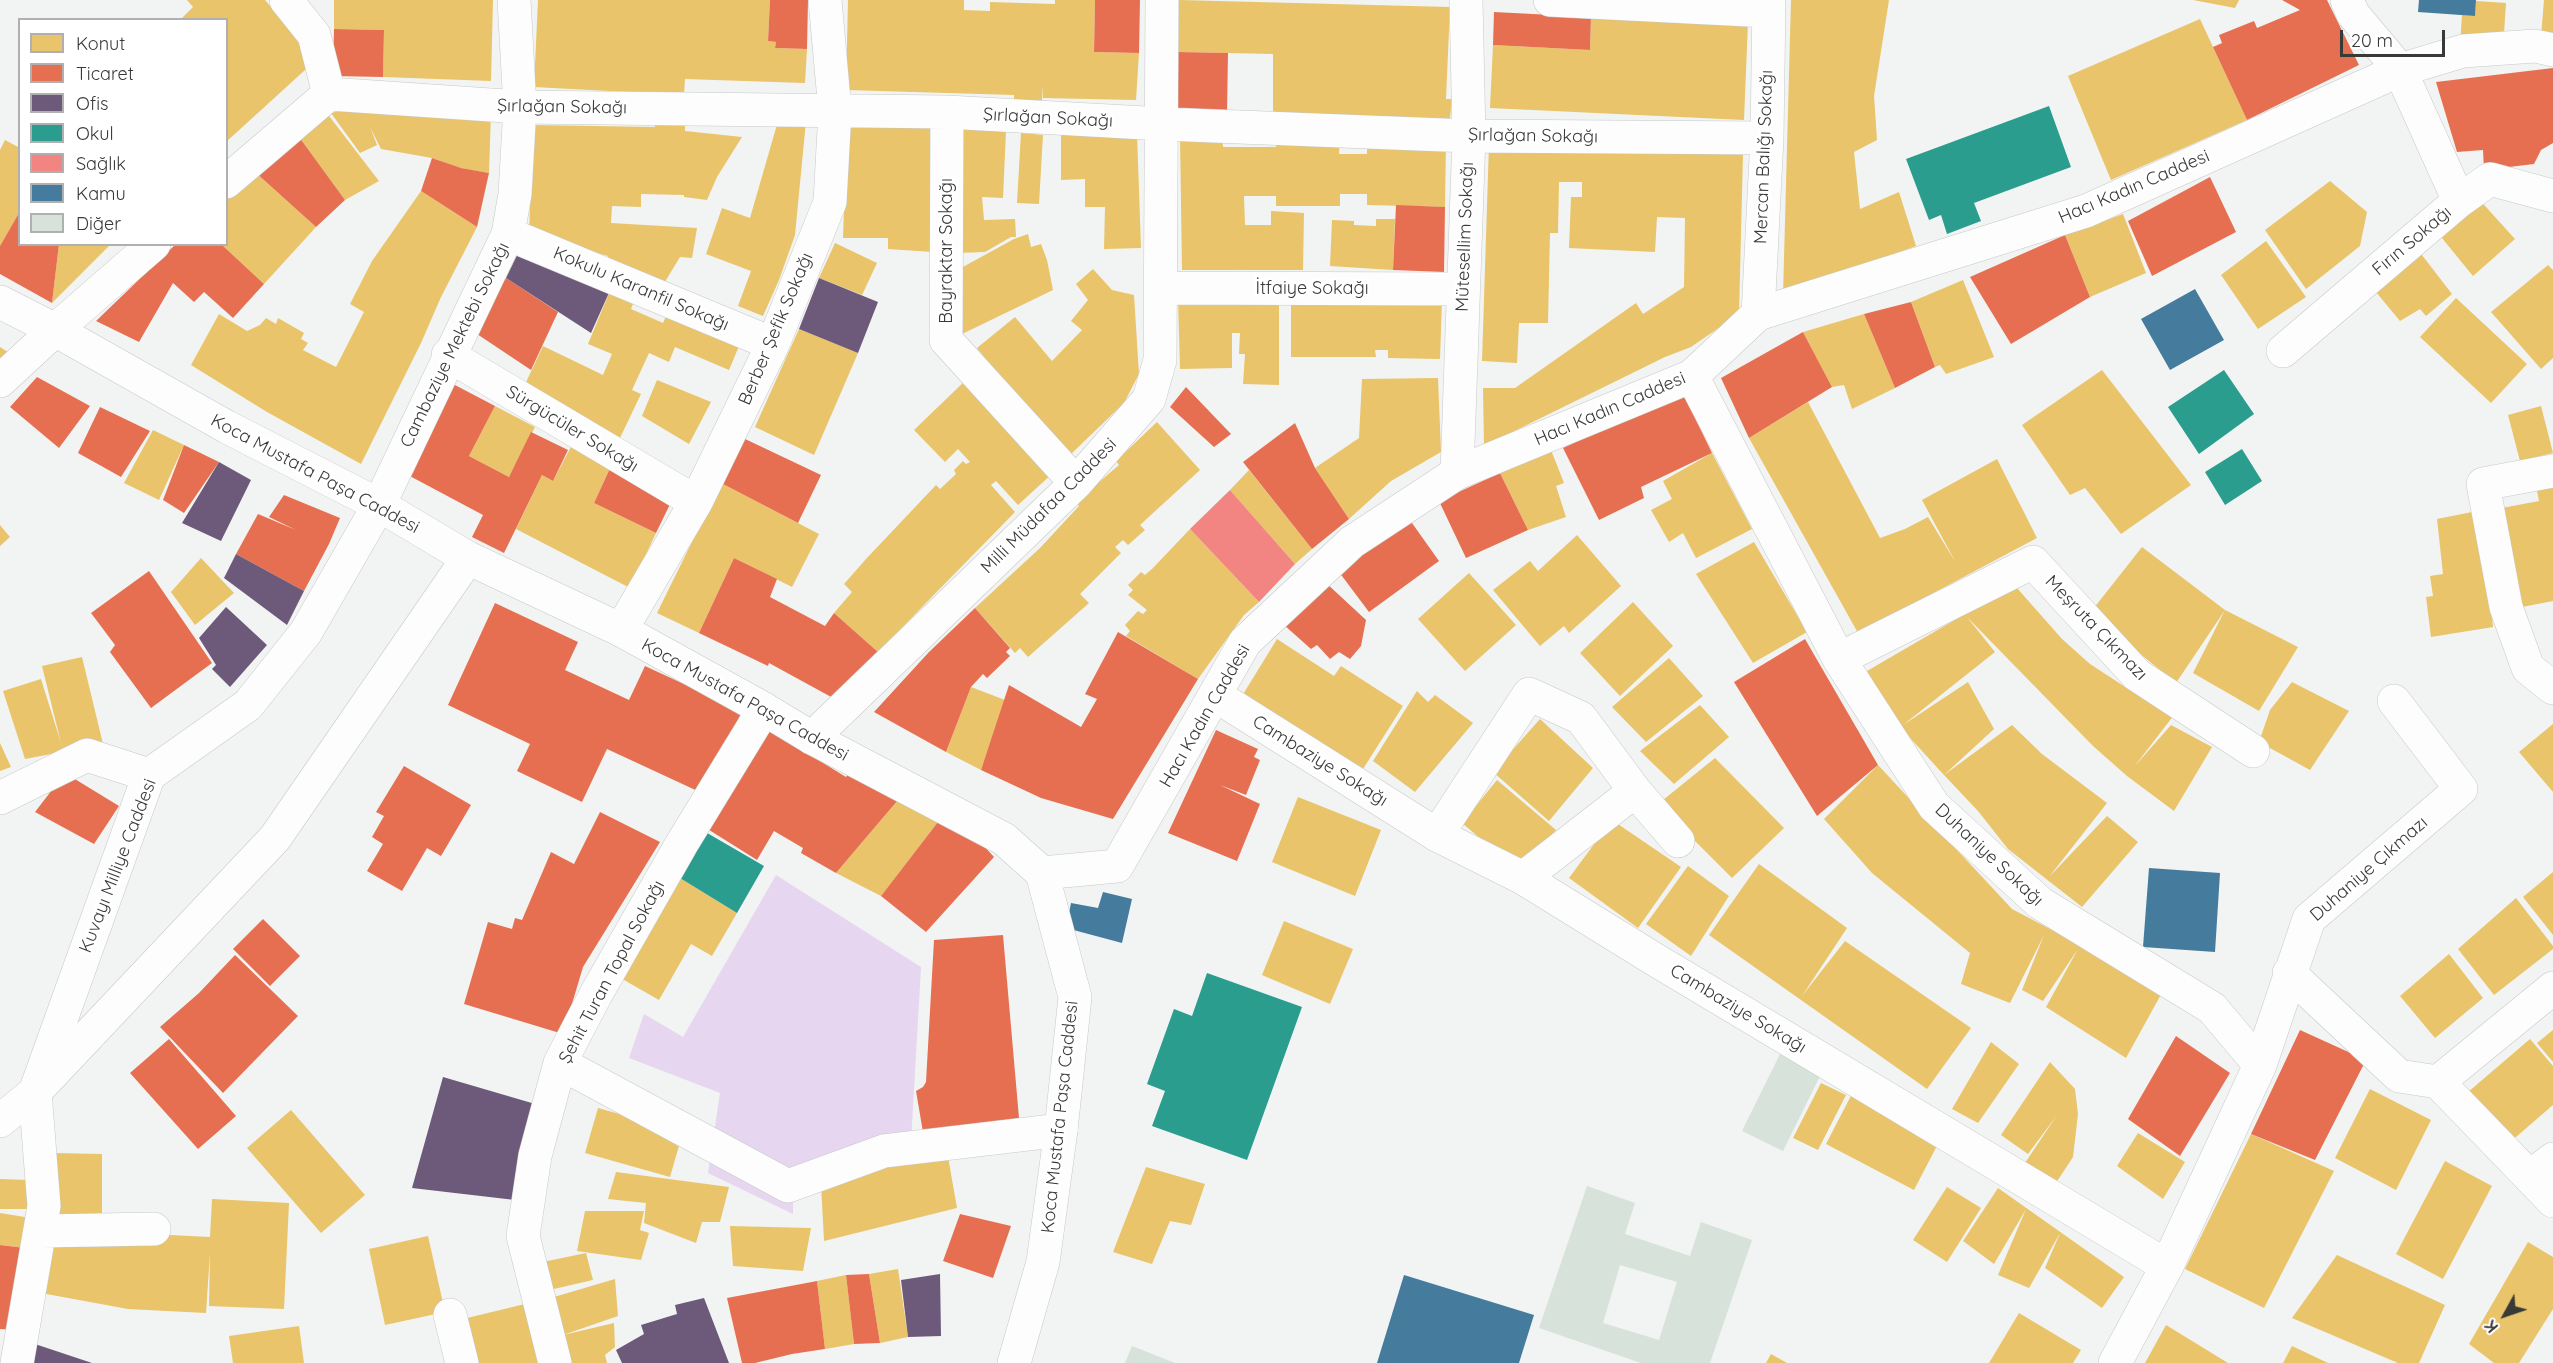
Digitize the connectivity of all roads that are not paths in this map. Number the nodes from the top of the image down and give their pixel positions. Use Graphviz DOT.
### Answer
graph roads {
  1 [pos="286,0"];
  2 [pos="317,0"];
  3 [pos="514,0"];
  4 [pos="825,0"];
  5 [pos="1162,0"];
  6 [pos="1466,0"];
  7 [pos="1550,0"];
  8 [pos="2347,0"];
  9 [pos="1768,6"];
  10 [pos="2553,50"];
  11 [pos="2400,70"];
  12 [pos="329,94"];
  13 [pos="520,107"];
  14 [pos="835,111"];
  15 [pos="947,112"];
  16 [pos="1163,124"];
  17 [pos="1469,136"];
  18 [pos="1767,138"];
  19 [pos="228,180"];
  20 [pos="2553,196"];
  21 [pos="2459,201"];
  22 [pos="508,234"];
  23 [pos="152,246"];
  24 [pos="1160,288"];
  25 [pos="1463,289"];
  26 [pos="0,302"];
  27 [pos="1758,314"];
  28 [pos="55,330"];
  29 [pos="773,344"];
  30 [pos="2283,351"];
  31 [pos="448,355"];
  32 [pos="1692,376"];
  33 [pos="0,381"];
  34 [pos="2553,471"];
  35 [pos="1457,473"];
  36 [pos="1076,483"];
  37 [pos="696,502"];
  38 [pos="379,505"];
  39 [pos="468,558"];
  40 [pos="621,630"];
  41 [pos="1839,659"];
  42 [pos="2553,688"];
  43 [pos="1215,695"];
  44 [pos="2394,702"];
  45 [pos="764,709"];
  46 [pos="812,738"];
  47 [pos="2253,751"];
  48 [pos="149,775"];
  49 [pos="1635,790"];
  50 [pos="0,798"];
  51 [pos="1437,835"];
  52 [pos="1678,841"];
  53 [pos="1042,873"];
  54 [pos="1523,878"];
  55 [pos="2289,973"];
  56 [pos="2553,988"];
  57 [pos="560,1063"];
  58 [pos="2260,1065"];
  59 [pos="2438,1082"];
  60 [pos="35,1092"];
  61 [pos="0,1121"];
  62 [pos="1061,1130"];
  63 [pos="2541,1168"];
  64 [pos="2553,1201"];
  65 [pos="154,1229"];
  66 [pos="40,1231"];
  67 [pos="2167,1266"];
  68 [pos="450,1315"];
  69 [pos="13,1350"];
  70 [pos="462,1363"];
  71 [pos="555,1363"];
  72 [pos="1014,1363"];
  73 [pos="2115,1363"];
  1 -- 12 [label="street"];
  2 -- 12 [label="street"];
  3 -- 13 [label="street, Cambaziye Mektebi Sokağı"];
  4 -- 14 [label="street, Berber Şefik Sokağı"];
  5 -- 16 [label="street, Milli Müdafaa Caddesi"];
  6 -- 17 [label="street, Mütesellim Sokağı"];
  7 -- 9 [label="street"];
  8 -- 11 [label="street, Fırın Sokağı"];
  9 -- 18 [label="street, Mercan Balığı Sokağı"];
  10 -- 11 [label="street, Hacı Kadın Caddesi"];
  11 -- 21 [label="street, Fırın Sokağı"];
  11 -- 27 [label="street, Hacı Kadın Caddesi"];
  12 -- 13 [label="street, Şırlağan Sokağı"];
  12 -- 19 [label="street"];
  13 -- 14 [label="street, Şırlağan Sokağı"];
  13 -- 22 [label="street, Cambaziye Mektebi Sokağı"];
  14 -- 15 [label="street, Şırlağan Sokağı"];
  14 -- 29 [label="street, Berber Şefik Sokağı"];
  15 -- 16 [label="street, Şırlağan Sokağı"];
  15 -- 36 [label="street, Bayraktar Sokağı"];
  16 -- 17 [label="street, Şırlağan Sokağı"];
  16 -- 24 [label="street, Milli Müdafaa Caddesi"];
  17 -- 18 [label="street, Şırlağan Sokağı"];
  17 -- 25 [label="street, Mütesellim Sokağı"];
  18 -- 27 [label="street, Mercan Balığı Sokağı"];
  20 -- 21 [label="street"];
  21 -- 30 [label="street, Fırın Sokağı"];
  22 -- 29 [label="street, Kokulu Karanfil Sokağı"];
  22 -- 31 [label="street, Cambaziye Mektebi Sokağı"];
  23 -- 28 [label="street"];
  24 -- 25 [label="street, İtfaiye Sokağı"];
  24 -- 36 [label="street, Milli Müdafaa Caddesi"];
  25 -- 35 [label="street, Mütesellim Sokağı"];
  26 -- 28 [label="street, Koca Mustafa Paşa Caddesi"];
  27 -- 32 [label="street, Hacı Kadın Caddesi"];
  28 -- 33 [label="street"];
  28 -- 38 [label="street, Koca Mustafa Paşa Caddesi"];
  29 -- 37 [label="street, Berber Şefik Sokağı"];
  31 -- 37 [label="street, Sürgücüler Sokağı"];
  31 -- 38 [label="street, Cambaziye Mektebi Sokağı"];
  32 -- 35 [label="street, Hacı Kadın Caddesi"];
  32 -- 41 [label="street, Duhaniye Sokağı"];
  34 -- 42 [label="street"];
  35 -- 43 [label="street, Hacı Kadın Caddesi"];
  36 -- 46 [label="street, Milli Müdafaa Caddesi"];
  37 -- 40 [label="street, Berber Şefik Sokağı"];
  38 -- 39 [label="street, Koca Mustafa Paşa Caddesi"];
  38 -- 48 [label="street, Kuvayı Milliye Caddesi"];
  39 -- 40 [label="street, Koca Mustafa Paşa Caddesi"];
  39 -- 60 [label="street"];
  40 -- 45 [label="street, Koca Mustafa Paşa Caddesi"];
  41 -- 47 [label="street, Meşruta Çıkmazı"];
  41 -- 58 [label="street, Duhaniye Sokağı"];
  43 -- 51 [label="street, Cambaziye Sokağı"];
  43 -- 53 [label="street, Hacı Kadın Caddesi"];
  44 -- 55 [label="street, Duhaniye Çıkmazı"];
  45 -- 46 [label="street, Koca Mustafa Paşa Caddesi"];
  45 -- 57 [label="street, Şehit Turan Topal Sokağı"];
  46 -- 53 [label="street, Koca Mustafa Paşa Caddesi"];
  48 -- 50 [label="street"];
  48 -- 60 [label="street, Kuvayı Milliye Caddesi"];
  49 -- 51 [label="street"];
  49 -- 52 [label="street"];
  49 -- 54 [label="street"];
  51 -- 54 [label="street, Cambaziye Sokağı"];
  53 -- 62 [label="street, Koca Mustafa Paşa Caddesi"];
  54 -- 67 [label="street, Cambaziye Sokağı"];
  55 -- 58 [label="street, Duhaniye Çıkmazı"];
  55 -- 59 [label="street"];
  56 -- 59 [label="street"];
  57 -- 62 [label="street"];
  57 -- 71 [label="street, Şehit Turan Topal Sokağı"];
  58 -- 67 [label="street"];
  59 -- 63 [label="street"];
  60 -- 61 [label="street"];
  60 -- 66 [label="street"];
  62 -- 72 [label="street, Koca Mustafa Paşa Caddesi"];
  63 -- 64 [label="street"];
  65 -- 66 [label="street"];
  66 -- 69 [label="street"];
  67 -- 73 [label="street"];
  68 -- 70 [label="street"];
}
